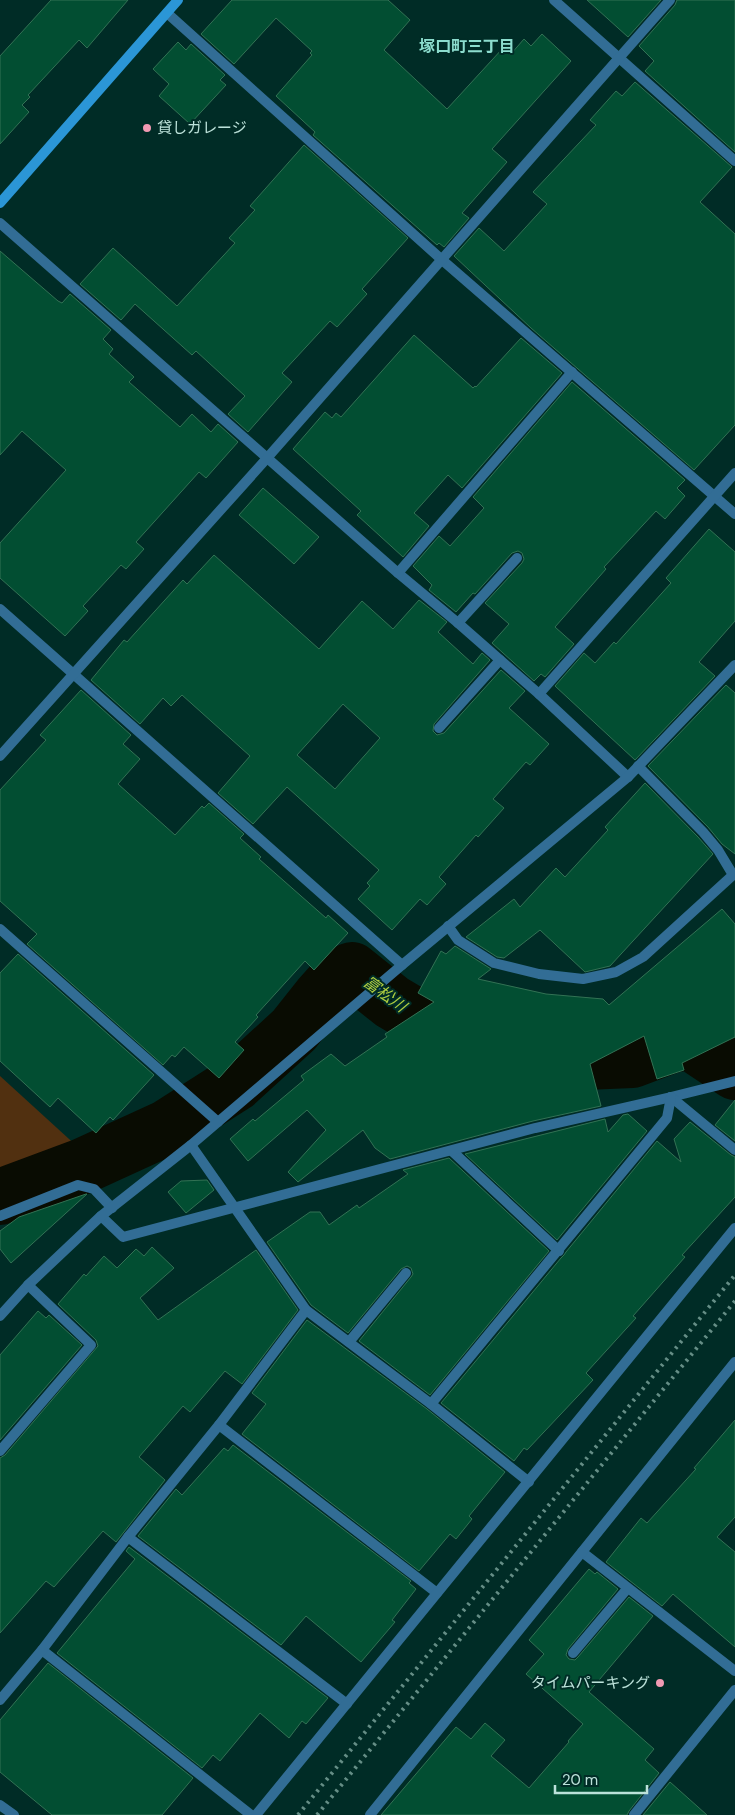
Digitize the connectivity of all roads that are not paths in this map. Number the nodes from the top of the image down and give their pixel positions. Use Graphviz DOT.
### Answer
graph roads {
  1 [pos="178,0"];
  2 [pos="554,0"];
  3 [pos="670,0"];
  4 [pos="167,13"];
  5 [pos="619,58"];
  6 [pos="735,161"];
  7 [pos="0,203"];
  8 [pos="0,223"];
  9 [pos="441,259"];
  10 [pos="572,372"];
  11 [pos="268,457"];
  12 [pos="735,473"];
  13 [pos="715,496"];
  14 [pos="735,514"];
  15 [pos="517,558"];
  16 [pos="398,573"];
  17 [pos="0,609"];
  18 [pos="458,623"];
  19 [pos="500,660"];
  20 [pos="735,665"];
  21 [pos="72,673"];
  22 [pos="539,694"];
  23 [pos="439,728"];
  24 [pos="0,756"];
  25 [pos="638,766"];
  26 [pos="628,777"];
  27 [pos="734,878"];
  28 [pos="448,926"];
  29 [pos="0,929"];
  30 [pos="402,964"];
  31 [pos="735,1081"];
  32 [pos="671,1097"];
  33 [pos="218,1122"];
  34 [pos="191,1146"];
  35 [pos="735,1150"];
  36 [pos="452,1151"];
  37 [pos="112,1208"];
  38 [pos="236,1208"];
  39 [pos="0,1216"];
  40 [pos="101,1216"];
  41 [pos="735,1228"];
  42 [pos="559,1250"];
  43 [pos="406,1273"];
  44 [pos="28,1286"];
  45 [pos="306,1310"];
  46 [pos="0,1316"];
  47 [pos="349,1342"];
  48 [pos="735,1362"];
  49 [pos="431,1404"];
  50 [pos="219,1425"];
  51 [pos="0,1451"];
  52 [pos="529,1482"];
  53 [pos="128,1537"];
  54 [pos="582,1552"];
  55 [pos="627,1589"];
  56 [pos="437,1593"];
  57 [pos="42,1650"];
  58 [pos="573,1654"];
  59 [pos="735,1671"];
  60 [pos="735,1690"];
  61 [pos="0,1700"];
  62 [pos="347,1704"];
  63 [pos="0,1805"];
  64 [pos="14,1815"];
  65 [pos="252,1815"];
  66 [pos="256,1815"];
  67 [pos="370,1815"];
  68 [pos="634,1815"];
  1 -- 4 [label="street"];
  2 -- 5 [label="street"];
  3 -- 5 [label="street"];
  4 -- 7 [label="street"];
  4 -- 9 [label="street"];
  5 -- 6 [label="street"];
  5 -- 9 [label="street"];
  8 -- 11 [label="street"];
  9 -- 10 [label="street"];
  9 -- 11 [label="street"];
  10 -- 13 [label="street"];
  10 -- 16 [label="street"];
  11 -- 16 [label="street"];
  11 -- 21 [label="street"];
  12 -- 13 [label="street"];
  13 -- 14 [label="street"];
  13 -- 22 [label="street"];
  15 -- 18 [label="street"];
  16 -- 18 [label="street"];
  17 -- 21 [label="street"];
  18 -- 19 [label="street"];
  19 -- 22 [label="street"];
  19 -- 23 [label="street"];
  20 -- 25 [label="street"];
  21 -- 24 [label="street"];
  21 -- 30 [label="street"];
  22 -- 26 [label="street"];
  25 -- 26 [label="street"];
  25 -- 27 [label="street"];
  26 -- 28 [label="street"];
  27 -- 28 [label="street"];
  28 -- 30 [label="street"];
  29 -- 33 [label="street"];
  30 -- 33 [label="street"];
  31 -- 32 [label="street"];
  32 -- 35 [label="street"];
  32 -- 36 [label="street"];
  32 -- 42 [label="street"];
  33 -- 34 [label="street"];
  34 -- 37 [label="street"];
  34 -- 38 [label="street"];
  36 -- 38 [label="street"];
  36 -- 42 [label="street"];
  37 -- 39 [label="street"];
  37 -- 40 [label="street"];
  38 -- 40 [label="street"];
  38 -- 45 [label="street"];
  40 -- 44 [label="street"];
  41 -- 52 [label="street"];
  42 -- 49 [label="street"];
  43 -- 47 [label="street"];
  44 -- 46 [label="street"];
  44 -- 51 [label="street"];
  45 -- 47 [label="street"];
  45 -- 50 [label="street"];
  47 -- 49 [label="street"];
  48 -- 54 [label="street"];
  49 -- 52 [label="street"];
  50 -- 53 [label="street"];
  50 -- 56 [label="street"];
  52 -- 56 [label="street"];
  53 -- 57 [label="street"];
  53 -- 62 [label="street"];
  54 -- 55 [label="street"];
  54 -- 67 [label="street"];
  55 -- 58 [label="street"];
  55 -- 59 [label="street"];
  56 -- 62 [label="street"];
  57 -- 61 [label="street"];
  57 -- 65 [label="street"];
  60 -- 68 [label="street"];
  62 -- 66 [label="street"];
  63 -- 64 [label="street"];
}
